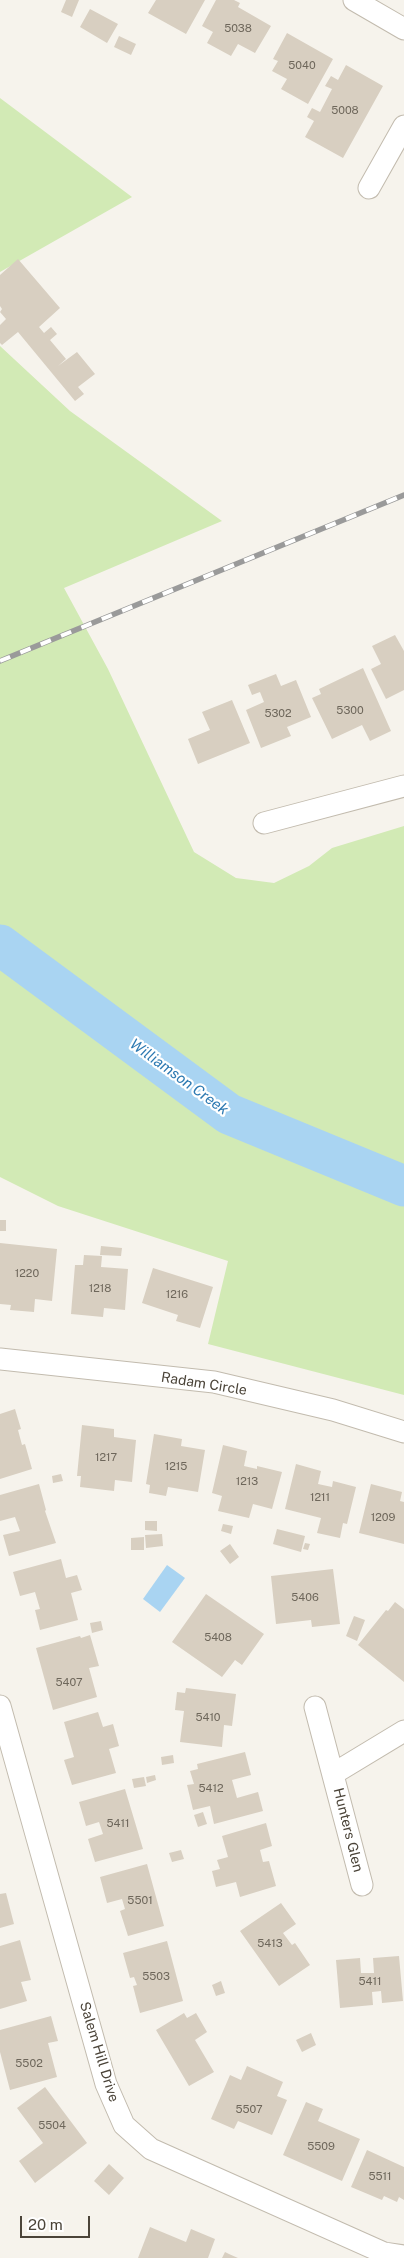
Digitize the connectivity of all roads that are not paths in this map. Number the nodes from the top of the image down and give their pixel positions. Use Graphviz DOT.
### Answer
graph roads {
  1 [pos="354,0"];
  2 [pos="404,29"];
  3 [pos="404,126"];
  4 [pos="369,188"];
  5 [pos="404,786"];
  6 [pos="264,823"];
  7 [pos="0,1359"];
  8 [pos="404,1432"];
  9 [pos="0,1706"];
  10 [pos="315,1707"];
  11 [pos="404,1731"];
  12 [pos="334,1774"];
  13 [pos="362,1885"];
  14 [pos="404,2256"];
  1 -- 2 [label="street"];
  3 -- 4 [label="street"];
  5 -- 6 [label="street"];
  7 -- 8 [label="street, Radam Circle"];
  9 -- 14 [label="street, Salem Hill Drive"];
  10 -- 12 [label="street, Hunters Glen"];
  11 -- 12 [label="street, Hunters Glen"];
  12 -- 13 [label="street, Hunters Glen"];
}
